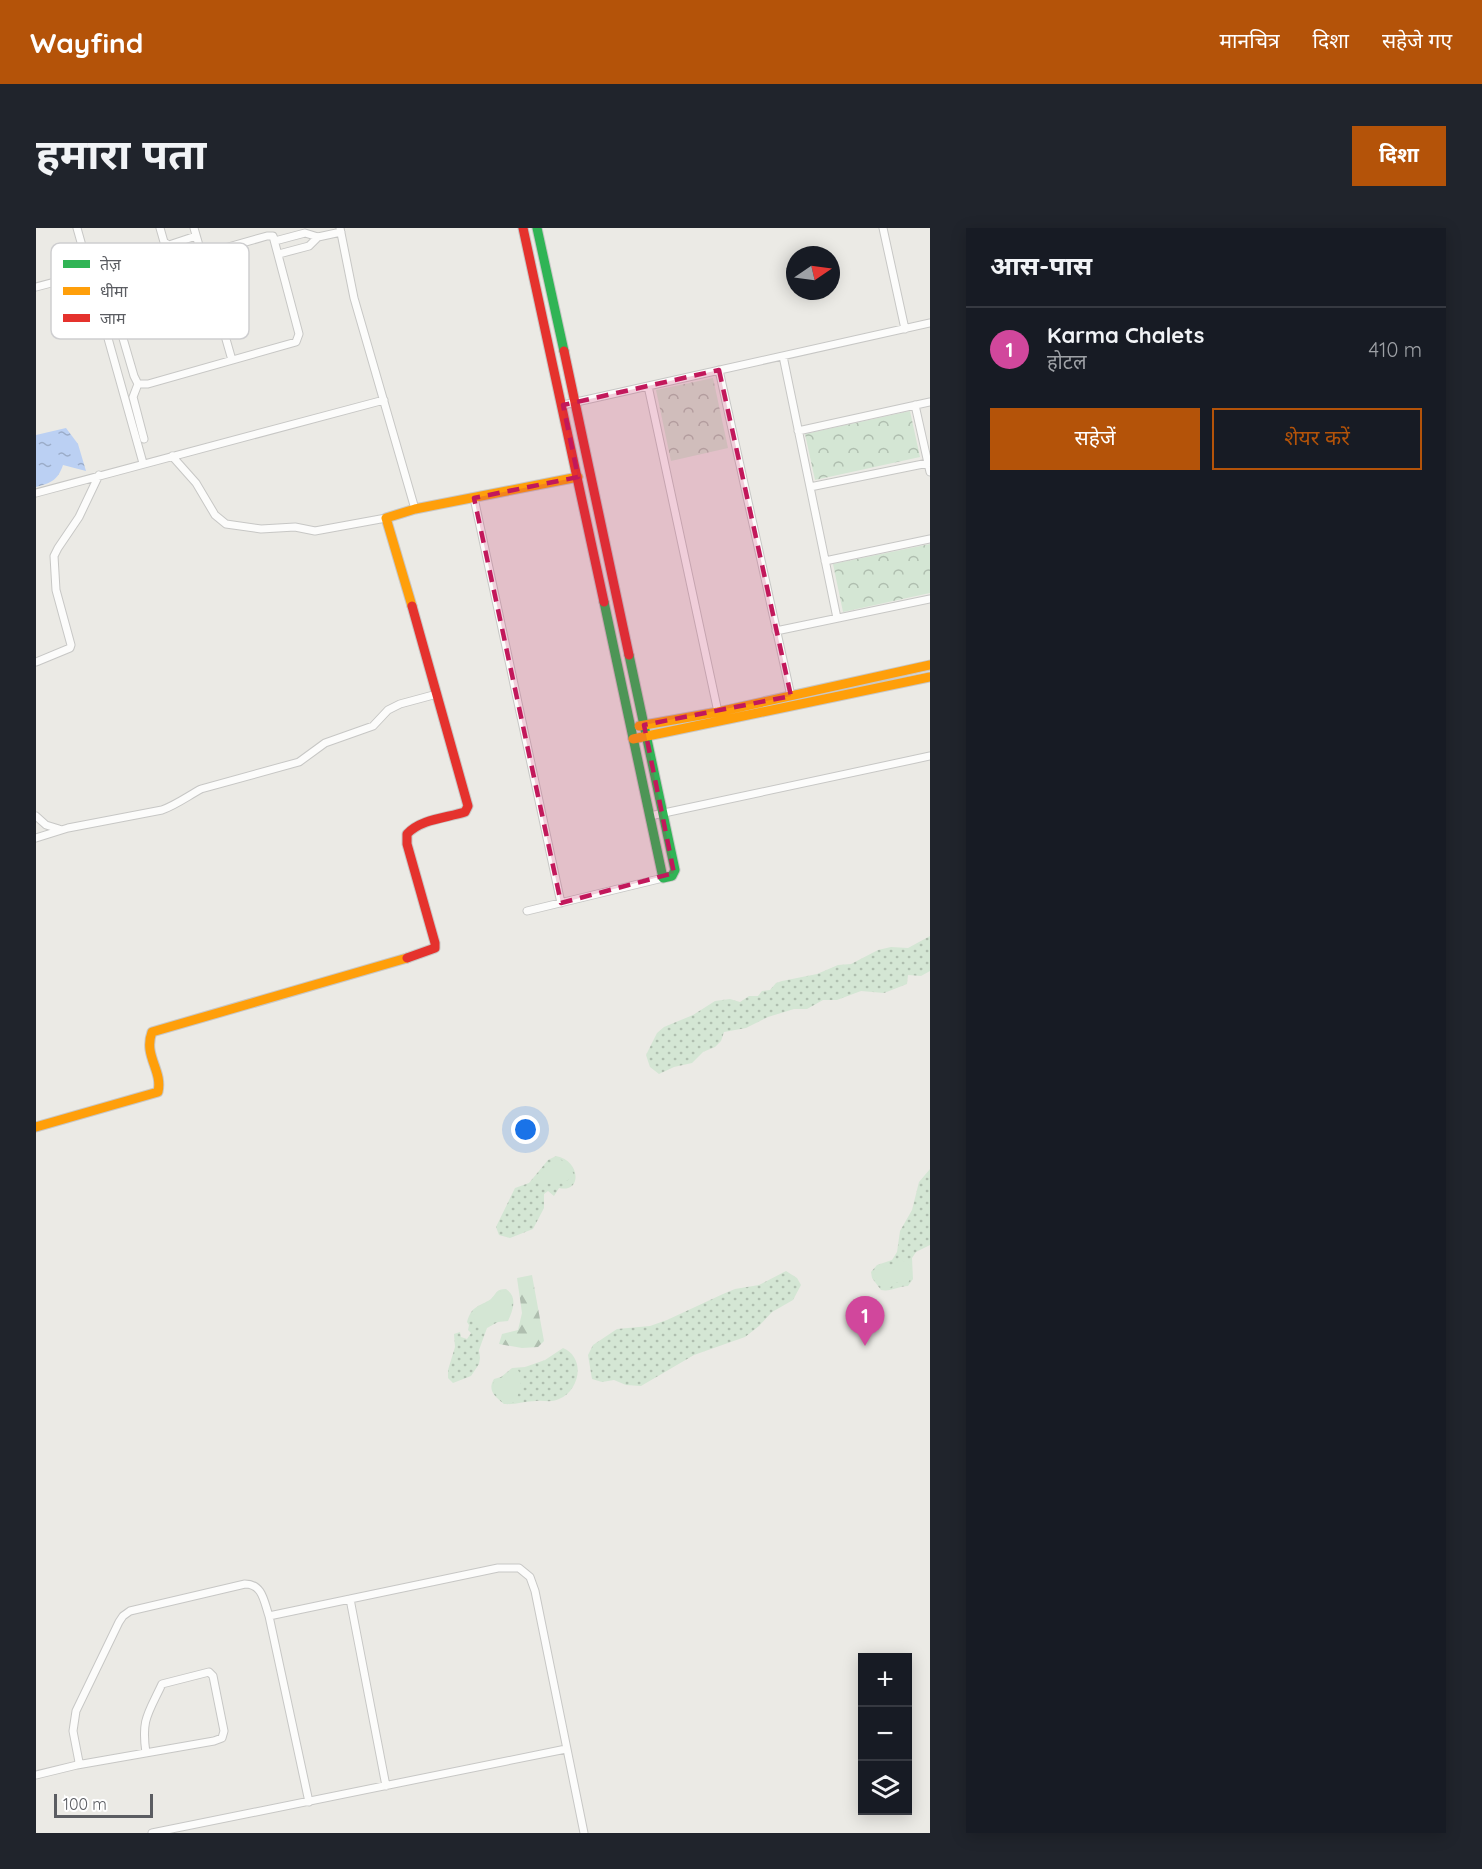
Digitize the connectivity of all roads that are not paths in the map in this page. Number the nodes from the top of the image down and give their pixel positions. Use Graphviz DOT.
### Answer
graph roads {
  1 [pos="76,228"];
  2 [pos="160,228"];
  3 [pos="194,228"];
  4 [pos="523,228"];
  5 [pos="537,228"];
  6 [pos="883,228"];
  7 [pos="341,230"];
  8 [pos="196,236"];
  9 [pos="318,237"];
  10 [pos="275,240"];
  11 [pos="80,243"];
  12 [pos="166,243"];
  13 [pos="175,243"];
  14 [pos="198,243"];
  15 [pos="243,243"];
  16 [pos="279,254"];
  17 [pos="51,283"];
  18 [pos="36,287"];
  19 [pos="930,323"];
  20 [pos="904,329"];
  21 [pos="108,339"];
  22 [pos="124,339"];
  23 [pos="226,339"];
  24 [pos="783,356"];
  25 [pos="232,360"];
  26 [pos="718,370"];
  27 [pos="138,384"];
  28 [pos="648,386"];
  29 [pos="384,400"];
  30 [pos="930,402"];
  31 [pos="574,403"];
  32 [pos="562,405"];
  33 [pos="915,405"];
  34 [pos="798,430"];
  35 [pos="144,439"];
  36 [pos="171,456"];
  37 [pos="143,463"];
  38 [pos="928,463"];
  39 [pos="930,472"];
  40 [pos="99,475"];
  41 [pos="578,477"];
  42 [pos="810,487"];
  43 [pos="36,493"];
  44 [pos="474,498"];
  45 [pos="415,509"];
  46 [pos="386,518"];
  47 [pos="930,539"];
  48 [pos="825,561"];
  49 [pos="930,599"];
  50 [pos="837,618"];
  51 [pos="776,631"];
  52 [pos="36,662"];
  53 [pos="930,666"];
  54 [pos="930,677"];
  55 [pos="437,694"];
  56 [pos="791,696"];
  57 [pos="718,712"];
  58 [pos="644,725"];
  59 [pos="631,728"];
  60 [pos="646,736"];
  61 [pos="633,739"];
  62 [pos="930,756"];
  63 [pos="663,814"];
  64 [pos="36,816"];
  65 [pos="650,816"];
  66 [pos="59,830"];
  67 [pos="36,838"];
  68 [pos="663,878"];
  69 [pos="561,903"];
  70 [pos="527,911"];
  71 [pos="36,1127"];
  72 [pos="350,1599"];
  73 [pos="269,1616"];
  74 [pos="566,1749"];
  75 [pos="146,1753"];
  76 [pos="77,1766"];
  77 [pos="36,1775"];
  78 [pos="386,1786"];
  79 [pos="309,1802"];
  80 [pos="152,1833"];
  81 [pos="584,1833"];
  1 -- 11 [label="street"];
  2 -- 12 [label="street"];
  3 -- 8 [label="street"];
  4 -- 32 [label="street"];
  5 -- 31 [label="street"];
  6 -- 20 [label="street"];
  7 -- 9 [label="street"];
  7 -- 29 [label="street"];
  8 -- 13 [label="street"];
  8 -- 14 [label="street"];
  9 -- 10 [label="street"];
  9 -- 16 [label="street"];
  10 -- 15 [label="street"];
  10 -- 16 [label="street"];
  16 -- 25 [label="street"];
  17 -- 18 [label="street"];
  19 -- 20 [label="street"];
  20 -- 24 [label="street"];
  21 -- 37 [label="street"];
  22 -- 27 [label="street"];
  23 -- 25 [label="street"];
  24 -- 26 [label="street"];
  24 -- 34 [label="street"];
  25 -- 27 [label="street"];
  26 -- 28 [label="street"];
  26 -- 51 [label="street"];
  27 -- 35 [label="street"];
  28 -- 31 [label="street"];
  28 -- 57 [label="street"];
  29 -- 36 [label="street"];
  29 -- 45 [label="street"];
  30 -- 33 [label="street"];
  31 -- 32 [label="street"];
  31 -- 58 [label="street"];
  32 -- 41 [label="street"];
  33 -- 34 [label="street"];
  33 -- 38 [label="street"];
  34 -- 42 [label="street"];
  36 -- 37 [label="street"];
  36 -- 46 [label="street"];
  37 -- 40 [label="street"];
  38 -- 39 [label="street"];
  38 -- 42 [label="street"];
  40 -- 43 [label="street"];
  40 -- 52 [label="street"];
  41 -- 44 [label="street"];
  41 -- 59 [label="street"];
  42 -- 48 [label="street"];
  44 -- 45 [label="street"];
  44 -- 69 [label="street"];
  45 -- 46 [label="street"];
  46 -- 55 [label="street"];
  47 -- 48 [label="street"];
  48 -- 50 [label="street"];
  49 -- 50 [label="street"];
  50 -- 51 [label="street"];
  51 -- 56 [label="street"];
  53 -- 56 [label="street"];
  54 -- 60 [label="street"];
  55 -- 66 [label="street"];
  55 -- 71 [label="street"];
  56 -- 57 [label="street"];
  57 -- 58 [label="street"];
  58 -- 59 [label="street"];
  58 -- 60 [label="street"];
  59 -- 61 [label="street"];
  60 -- 61 [label="street"];
  60 -- 63 [label="street"];
  61 -- 65 [label="street"];
  62 -- 63 [label="street"];
  63 -- 65 [label="street"];
  63 -- 68 [label="street"];
  64 -- 66 [label="street"];
  65 -- 68 [label="street"];
  66 -- 67 [label="street"];
  68 -- 69 [label="street"];
  69 -- 70 [label="street"];
  72 -- 73 [label="street"];
  72 -- 74 [label="street"];
  72 -- 78 [label="street"];
  73 -- 76 [label="street"];
  73 -- 79 [label="street"];
  74 -- 78 [label="street"];
  74 -- 81 [label="street"];
  75 -- 75 [label="street"];
  75 -- 76 [label="street"];
  76 -- 77 [label="street"];
  78 -- 79 [label="street"];
  79 -- 80 [label="street"];
}
